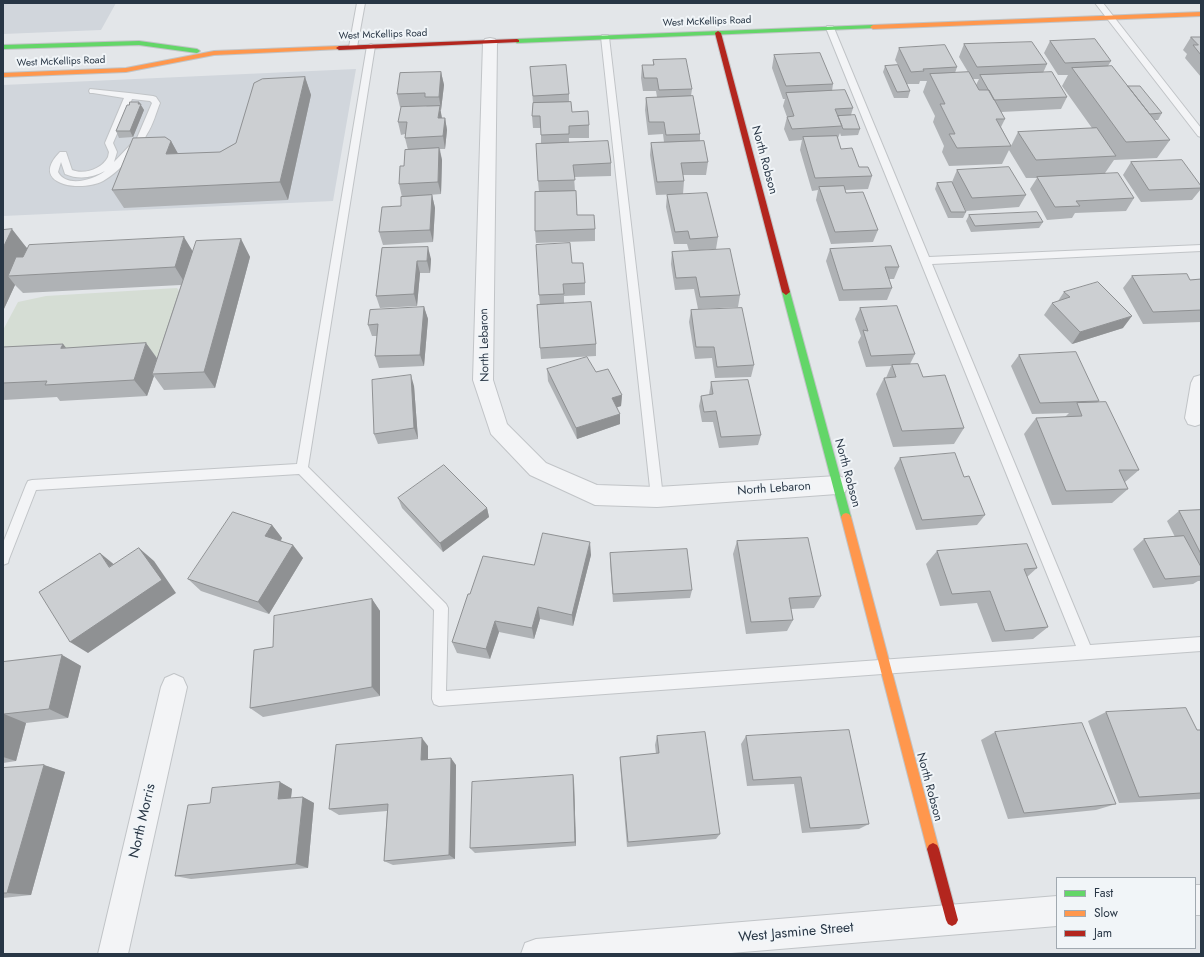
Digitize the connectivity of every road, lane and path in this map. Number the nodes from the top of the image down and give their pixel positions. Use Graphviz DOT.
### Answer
graph roads {
  1 [pos="361,3"];
  2 [pos="1099,3"];
  3 [pos="1201,14"];
  4 [pos="1111,17"];
  5 [pos="830,28"];
  6 [pos="718,33"];
  7 [pos="605,37"];
  8 [pos="490,42"];
  9 [pos="371,46"];
  10 [pos="3,47"];
  11 [pos="353,47"];
  12 [pos="214,53"];
  13 [pos="3,75"];
  14 [pos="93,91"];
  15 [pos="129,95"];
  16 [pos="1201,134"];
  17 [pos="1201,248"];
  18 [pos="926,261"];
  19 [pos="1201,384"];
  20 [pos="1195,418"];
  21 [pos="302,469"];
  22 [pos="837,485"];
  23 [pos="657,497"];
  24 [pos="3,559"];
  25 [pos="1201,644"];
  26 [pos="1086,652"];
  27 [pos="886,667"];
  28 [pos="174,687"];
  29 [pos="1056,911"];
  30 [pos="952,920"];
  31 [pos="113,954"];
  32 [pos="536,954"];
  1 -- 11 [label="lane"];
  2 -- 4 [label="lane"];
  3 -- 4 [label="main road, West McKellips Road"];
  4 -- 5 [label="main road, West McKellips Road"];
  4 -- 16 [label="lane"];
  5 -- 6 [label="main road, West McKellips Road"];
  5 -- 18 [label="lane"];
  6 -- 7 [label="main road, West McKellips Road"];
  6 -- 22 [label="main road, North Robson"];
  7 -- 8 [label="main road, West McKellips Road"];
  7 -- 23 [label="lane"];
  8 -- 9 [label="main road, West McKellips Road"];
  8 -- 23 [label="street, North Lebaron"];
  9 -- 11 [label="main road, West McKellips Road"];
  9 -- 21 [label="lane"];
  10 -- 12 [label="main road, West McKellips Road"];
  11 -- 12 [label="main road, West McKellips Road"];
  12 -- 13 [label="main road, West McKellips Road"];
  14 -- 15 [label="lane"];
  15 -- 15 [label="lane"];
  17 -- 18 [label="lane"];
  18 -- 26 [label="lane"];
  19 -- 20 [label="street"];
  21 -- 24 [label="lane"];
  21 -- 27 [label="lane"];
  22 -- 23 [label="street, North Lebaron"];
  22 -- 27 [label="main road, North Robson"];
  25 -- 26 [label="lane"];
  26 -- 27 [label="lane"];
  27 -- 30 [label="main road, North Robson"];
  28 -- 31 [label="street, North Morris"];
  29 -- 30 [label="street, West Jasmine Street"];
  30 -- 32 [label="street, West Jasmine Street"];
}
